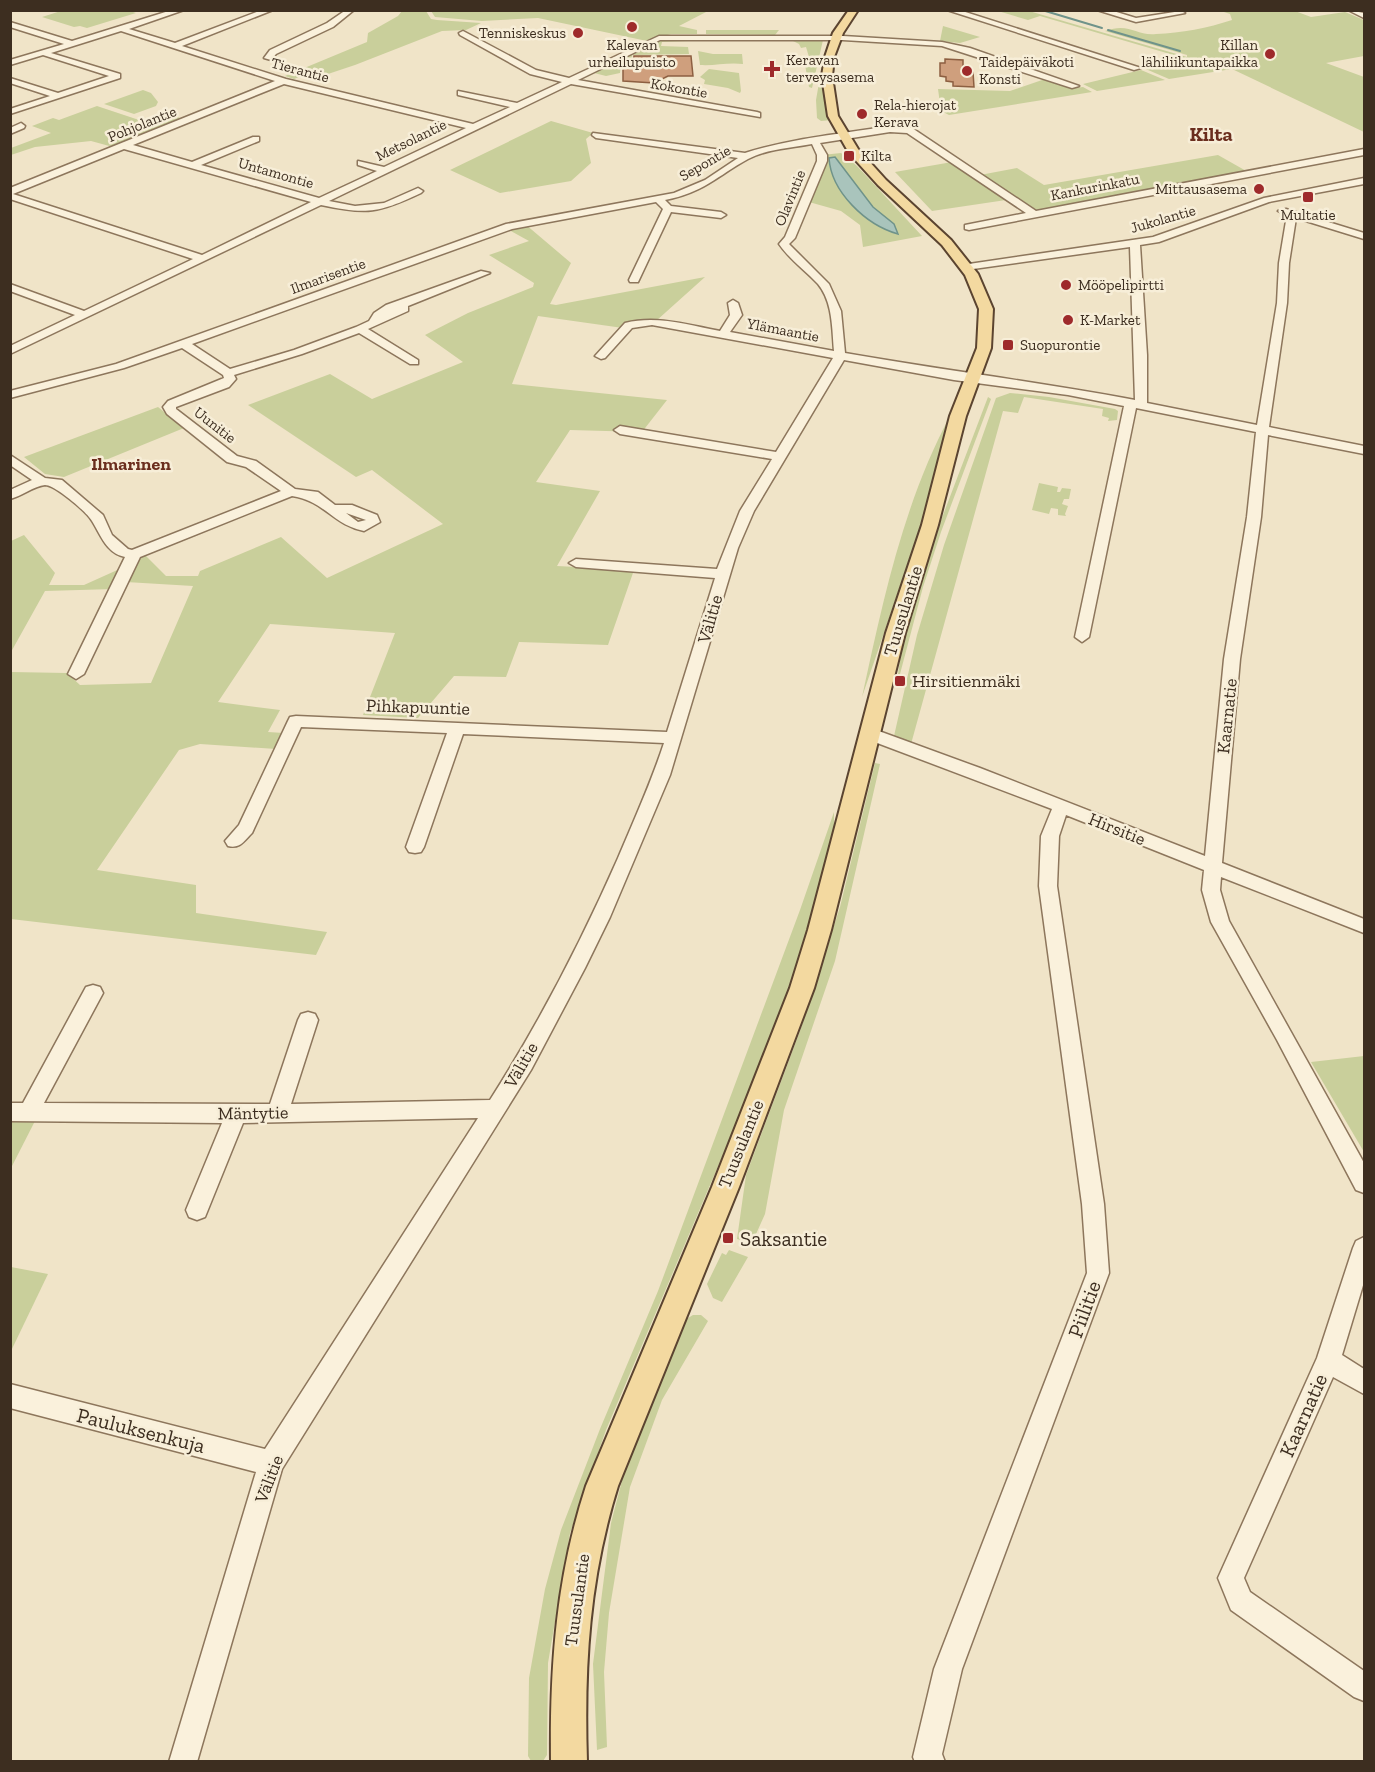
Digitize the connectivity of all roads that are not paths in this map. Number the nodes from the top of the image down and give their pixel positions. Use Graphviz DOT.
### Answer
graph roads {
  1 [pos="181,10"];
  2 [pos="270,10"];
  3 [pos="351,10"];
  4 [pos="854,10"];
  5 [pos="864,10"];
  6 [pos="950,10"];
  7 [pos="1100,10"];
  8 [pos="1353,11"];
  9 [pos="1365,11"];
  10 [pos="1180,12"];
  11 [pos="1365,16"];
  12 [pos="12,25"];
  13 [pos="122,28"];
  14 [pos="463,33"];
  15 [pos="838,37"];
  16 [pos="72,44"];
  17 [pos="175,46"];
  18 [pos="43,53"];
  19 [pos="267,58"];
  20 [pos="11,62"];
  21 [pos="1137,68"];
  22 [pos="10,80"];
  23 [pos="283,81"];
  24 [pos="569,81"];
  25 [pos="1075,86"];
  26 [pos="461,93"];
  27 [pos="59,96"];
  28 [pos="517,106"];
  29 [pos="10,112"];
  30 [pos="757,116"];
  31 [pos="10,121"];
  32 [pos="473,126"];
  33 [pos="10,130"];
  34 [pos="596,135"];
  35 [pos="849,135"];
  36 [pos="256,139"];
  37 [pos="814,140"];
  38 [pos="125,146"];
  39 [pos="1365,152"];
  40 [pos="746,156"];
  41 [pos="360,163"];
  42 [pos="193,165"];
  43 [pos="385,170"];
  44 [pos="1365,182"];
  45 [pos="418,191"];
  46 [pos="10,194"];
  47 [pos="659,199"];
  48 [pos="321,202"];
  49 [pos="1257,204"];
  50 [pos="668,209"];
  51 [pos="1034,214"];
  52 [pos="1292,214"];
  53 [pos="721,215"];
  54 [pos="969,227"];
  55 [pos="1365,236"];
  56 [pos="1135,244"];
  57 [pos="202,258"];
  58 [pos="970,266"];
  59 [pos="484,273"];
  60 [pos="634,280"];
  61 [pos="10,287"];
  62 [pos="733,303"];
  63 [pos="84,315"];
  64 [pos="1001,318"];
  65 [pos="360,329"];
  66 [pos="723,334"];
  67 [pos="184,344"];
  68 [pos="999,345"];
  69 [pos="10,351"];
  70 [pos="601,356"];
  71 [pos="840,356"];
  72 [pos="414,362"];
  73 [pos="228,373"];
  74 [pos="980,379"];
  75 [pos="10,395"];
  76 [pos="980,403"];
  77 [pos="1136,404"];
  78 [pos="972,423"];
  79 [pos="1263,429"];
  80 [pos="620,430"];
  81 [pos="1365,450"];
  82 [pos="779,456"];
  83 [pos="10,459"];
  84 [pos="41,481"];
  85 [pos="291,492"];
  86 [pos="10,495"];
  87 [pos="332,509"];
  88 [pos="930,524"];
  89 [pos="134,554"];
  90 [pos="576,563"];
  91 [pos="723,574"];
  92 [pos="1082,637"];
  93 [pos="76,674"];
  94 [pos="278,721"];
  95 [pos="296,722"];
  96 [pos="457,728"];
  97 [pos="870,734"];
  98 [pos="674,738"];
  99 [pos="1060,807"];
  100 [pos="234,841"];
  101 [pos="415,847"];
  102 [pos="1212,866"];
  103 [pos="1365,926"];
  104 [pos="93,993"];
  105 [pos="308,1020"];
  106 [pos="496,1109"];
  107 [pos="19,1113"];
  108 [pos="237,1113"];
  109 [pos="278,1113"];
  110 [pos="1365,1183"];
  111 [pos="197,1209"];
  112 [pos="1365,1248"];
  113 [pos="1328,1360"];
  114 [pos="1365,1382"];
  115 [pos="10,1396"];
  116 [pos="271,1463"];
  117 [pos="1365,1688"];
  118 [pos="929,1759"];
  119 [pos="183,1761"];
  120 [pos="569,1761"];
  1 -- 13 [label="street"];
  2 -- 17 [label="street"];
  3 -- 19 [label="street"];
  4 -- 15 [label="main road, Tuusulantie"];
  5 -- 15 [label="main road, Tuusulantie"];
  6 -- 21 [label="street"];
  7 -- 10 [label="street"];
  8 -- 9 [label="street"];
  8 -- 11 [label="street"];
  12 -- 16 [label="street"];
  13 -- 16 [label="street"];
  13 -- 17 [label="street, Tierantie"];
  14 -- 24 [label="street, Kokontie"];
  15 -- 24 [label="street, Metsolantie"];
  15 -- 25 [label="street, Metsolantie"];
  15 -- 35 [label="main road, Tuusulantie"];
  16 -- 18 [label="street"];
  17 -- 23 [label="street, Tierantie"];
  18 -- 20 [label="street"];
  18 -- 27 [label="street"];
  22 -- 27 [label="street"];
  23 -- 32 [label="street, Tierantie"];
  23 -- 38 [label="street, Pohjolantie"];
  24 -- 28 [label="street, Metsolantie"];
  24 -- 30 [label="street, Kokontie"];
  26 -- 28 [label="street"];
  27 -- 29 [label="street"];
  28 -- 32 [label="street, Metsolantie"];
  31 -- 33 [label="street"];
  32 -- 43 [label="street, Metsolantie"];
  34 -- 40 [label="street"];
  35 -- 37 [label="street, Sepontie"];
  35 -- 51 [label="street, Kankurinkatu"];
  35 -- 58 [label="main road, Tuusulantie"];
  36 -- 42 [label="street"];
  37 -- 40 [label="street, Sepontie"];
  37 -- 71 [label="street, Olavintie"];
  38 -- 42 [label="street, Untamontie"];
  38 -- 46 [label="street, Pohjolantie"];
  39 -- 51 [label="street, Kankurinkatu"];
  40 -- 47 [label="street, Sepontie"];
  41 -- 43 [label="street"];
  42 -- 48 [label="street, Untamontie"];
  43 -- 48 [label="street, Metsolantie"];
  44 -- 49 [label="street, Jukolantie"];
  45 -- 48 [label="street, Untamontie"];
  46 -- 57 [label="street"];
  47 -- 50 [label="street"];
  47 -- 67 [label="street, Ilmarisentie"];
  48 -- 57 [label="street, Metsolantie"];
  49 -- 52 [label="street"];
  49 -- 56 [label="street, Jukolantie"];
  50 -- 53 [label="street"];
  50 -- 60 [label="street"];
  51 -- 54 [label="street"];
  52 -- 55 [label="street"];
  52 -- 79 [label="street, Kaarnatie"];
  56 -- 58 [label="street, Jukolantie"];
  56 -- 77 [label="street"];
  57 -- 63 [label="street, Metsolantie"];
  58 -- 64 [label="main road, Tuusulantie"];
  58 -- 74 [label="main road, Tuusulantie"];
  59 -- 65 [label="street"];
  61 -- 63 [label="street"];
  62 -- 66 [label="street"];
  63 -- 69 [label="street, Metsolantie"];
  65 -- 72 [label="street"];
  65 -- 73 [label="street"];
  66 -- 70 [label="street, Ylämaantie"];
  66 -- 71 [label="street, Ylämaantie"];
  67 -- 73 [label="street"];
  67 -- 75 [label="street, Ilmarisentie"];
  68 -- 74 [label="main road, Tuusulantie"];
  71 -- 74 [label="street, Ylämaantie"];
  71 -- 82 [label="street, Välitie"];
  73 -- 85 [label="street, Uunitie"];
  74 -- 76 [label="main road, Tuusulantie"];
  74 -- 77 [label="street"];
  74 -- 88 [label="main road, Tuusulantie"];
  77 -- 79 [label="street"];
  77 -- 92 [label="street"];
  78 -- 88 [label="main road, Tuusulantie"];
  79 -- 81 [label="street"];
  79 -- 102 [label="street, Kaarnatie"];
  80 -- 82 [label="street"];
  82 -- 91 [label="street, Välitie"];
  83 -- 84 [label="street"];
  84 -- 86 [label="street"];
  84 -- 89 [label="street"];
  85 -- 87 [label="street"];
  85 -- 89 [label="street"];
  88 -- 97 [label="main road, Tuusulantie"];
  89 -- 93 [label="street"];
  90 -- 91 [label="street"];
  91 -- 98 [label="street, Välitie"];
  94 -- 95 [label="street, Pihkapuuntie"];
  95 -- 96 [label="street, Pihkapuuntie"];
  95 -- 100 [label="street"];
  96 -- 98 [label="street, Pihkapuuntie"];
  96 -- 101 [label="street"];
  97 -- 99 [label="street, Hirsitie"];
  97 -- 120 [label="main road, Tuusulantie"];
  98 -- 106 [label="street, Välitie"];
  99 -- 102 [label="street, Hirsitie"];
  99 -- 118 [label="street, Piilitie"];
  102 -- 103 [label="street, Hirsitie"];
  102 -- 110 [label="street, Kaarnatie"];
  104 -- 107 [label="street"];
  105 -- 109 [label="street"];
  106 -- 109 [label="street, Mäntytie"];
  106 -- 116 [label="street, Välitie"];
  107 -- 108 [label="street, Mäntytie"];
  108 -- 109 [label="street, Mäntytie"];
  108 -- 111 [label="street"];
  112 -- 113 [label="street, Kaarnatie"];
  113 -- 114 [label="street"];
  113 -- 117 [label="street, Kaarnatie"];
  115 -- 116 [label="street, Pauluksenkuja"];
  116 -- 119 [label="street, Välitie"];
}
